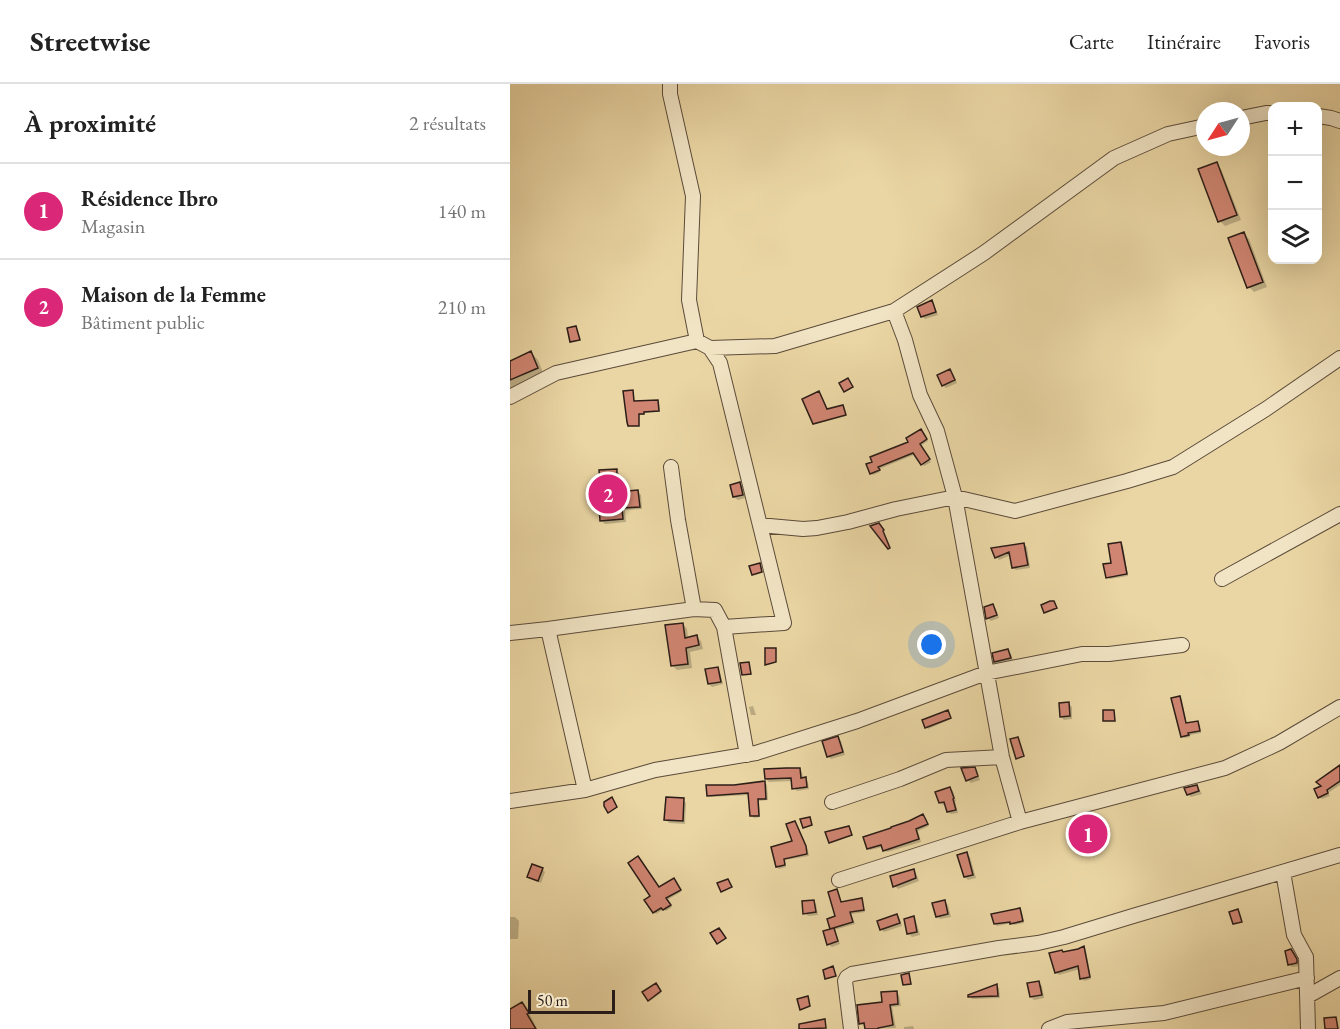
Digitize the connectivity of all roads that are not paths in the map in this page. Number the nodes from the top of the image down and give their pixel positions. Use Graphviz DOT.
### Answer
graph roads {
  1 [pos="670,84"];
  2 [pos="1268,114"];
  3 [pos="1250,117"];
  4 [pos="1322,117"];
  5 [pos="1340,122"];
  6 [pos="1196,128"];
  7 [pos="894,311"];
  8 [pos="697,341"];
  9 [pos="710,348"];
  10 [pos="1340,358"];
  11 [pos="510,397"];
  12 [pos="671,467"];
  13 [pos="955,497"];
  14 [pos="1340,514"];
  15 [pos="760,525"];
  16 [pos="1222,579"];
  17 [pos="694,609"];
  18 [pos="724,627"];
  19 [pos="548,630"];
  20 [pos="510,633"];
  21 [pos="1182,645"];
  22 [pos="986,673"];
  23 [pos="1340,707"];
  24 [pos="747,754"];
  25 [pos="1002,757"];
  26 [pos="585,790"];
  27 [pos="510,801"];
  28 [pos="832,802"];
  29 [pos="1020,822"];
  30 [pos="1340,855"];
  31 [pos="1283,872"];
  32 [pos="839,880"];
  33 [pos="1307,978"];
  34 [pos="1340,978"];
  35 [pos="1308,996"];
  36 [pos="851,1029"];
  37 [pos="1049,1029"];
  38 [pos="1308,1029"];
  1 -- 8 [label="street"];
  2 -- 3 [label="street"];
  4 -- 5 [label="street"];
  6 -- 7 [label="street"];
  7 -- 9 [label="street"];
  7 -- 13 [label="street"];
  8 -- 9 [label="street"];
  8 -- 11 [label="street"];
  9 -- 15 [label="street"];
  10 -- 13 [label="street"];
  12 -- 17 [label="street"];
  13 -- 15 [label="street"];
  13 -- 22 [label="street"];
  14 -- 16 [label="street"];
  15 -- 18 [label="street"];
  17 -- 18 [label="street"];
  17 -- 19 [label="street"];
  18 -- 24 [label="street"];
  19 -- 20 [label="street"];
  19 -- 26 [label="street"];
  21 -- 22 [label="street"];
  22 -- 24 [label="street"];
  22 -- 25 [label="street"];
  23 -- 29 [label="street"];
  24 -- 26 [label="street"];
  25 -- 28 [label="street"];
  25 -- 29 [label="street"];
  26 -- 27 [label="street"];
  29 -- 32 [label="street"];
  30 -- 31 [label="street"];
  31 -- 33 [label="street"];
  31 -- 36 [label="street"];
  33 -- 35 [label="street"];
  33 -- 37 [label="street"];
  34 -- 35 [label="street"];
  35 -- 38 [label="street"];
}
